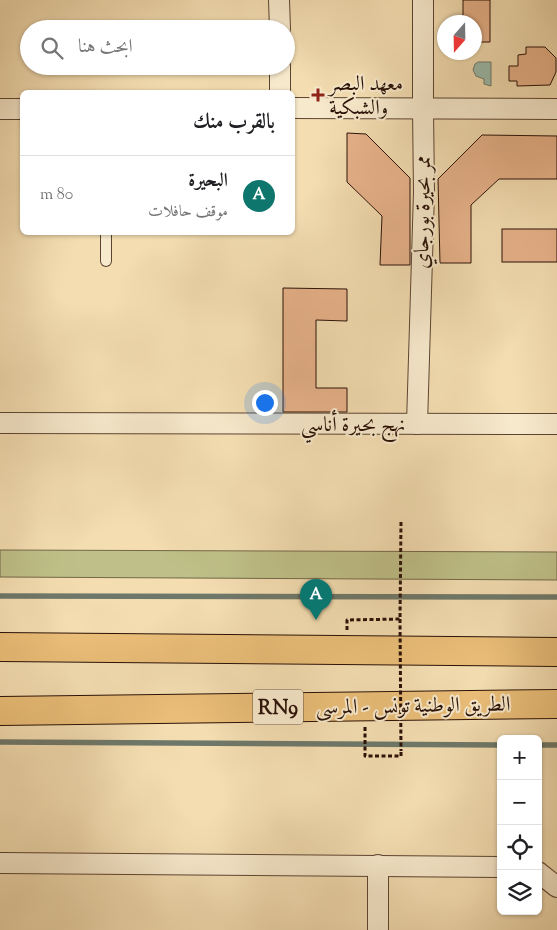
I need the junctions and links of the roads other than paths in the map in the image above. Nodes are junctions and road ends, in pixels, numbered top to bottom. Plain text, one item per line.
1 (279, 0) edge
2 (424, 0) edge
3 (280, 20) edge
4 (280, 75) edge
5 (280, 90) edge
6 (295, 108) edge
7 (0, 109) edge
8 (20, 109) edge
9 (557, 109) edge
10 (422, 110) junction
11 (106, 235) edge
12 (106, 261) dead end
13 (0, 423) edge
14 (417, 424) junction
15 (557, 424) edge
16 (0, 647) edge
17 (557, 652) edge
18 (557, 704) edge
19 (0, 711) edge
20 (0, 863) edge
21 (378, 866) junction
22 (497, 867) edge
23 (542, 875) edge
24 (557, 887) edge
25 (378, 930) edge

1 - 3 street
2 - 10 street, ممر بحيرة بورجاي
4 - 5 street
6 - 10 street
7 - 8 street
9 - 10 street
10 - 14 street, ممر بحيرة بورجاي
11 - 12 lane
13 - 14 street, نهج بحيرة أناسي
14 - 15 street, نهج بحيرة أناسي
16 - 17 highway
18 - 19 highway, الطريق الوطنية تونس - المرسى / RN9
20 - 21 street
21 - 22 street
21 - 25 street
23 - 24 street

